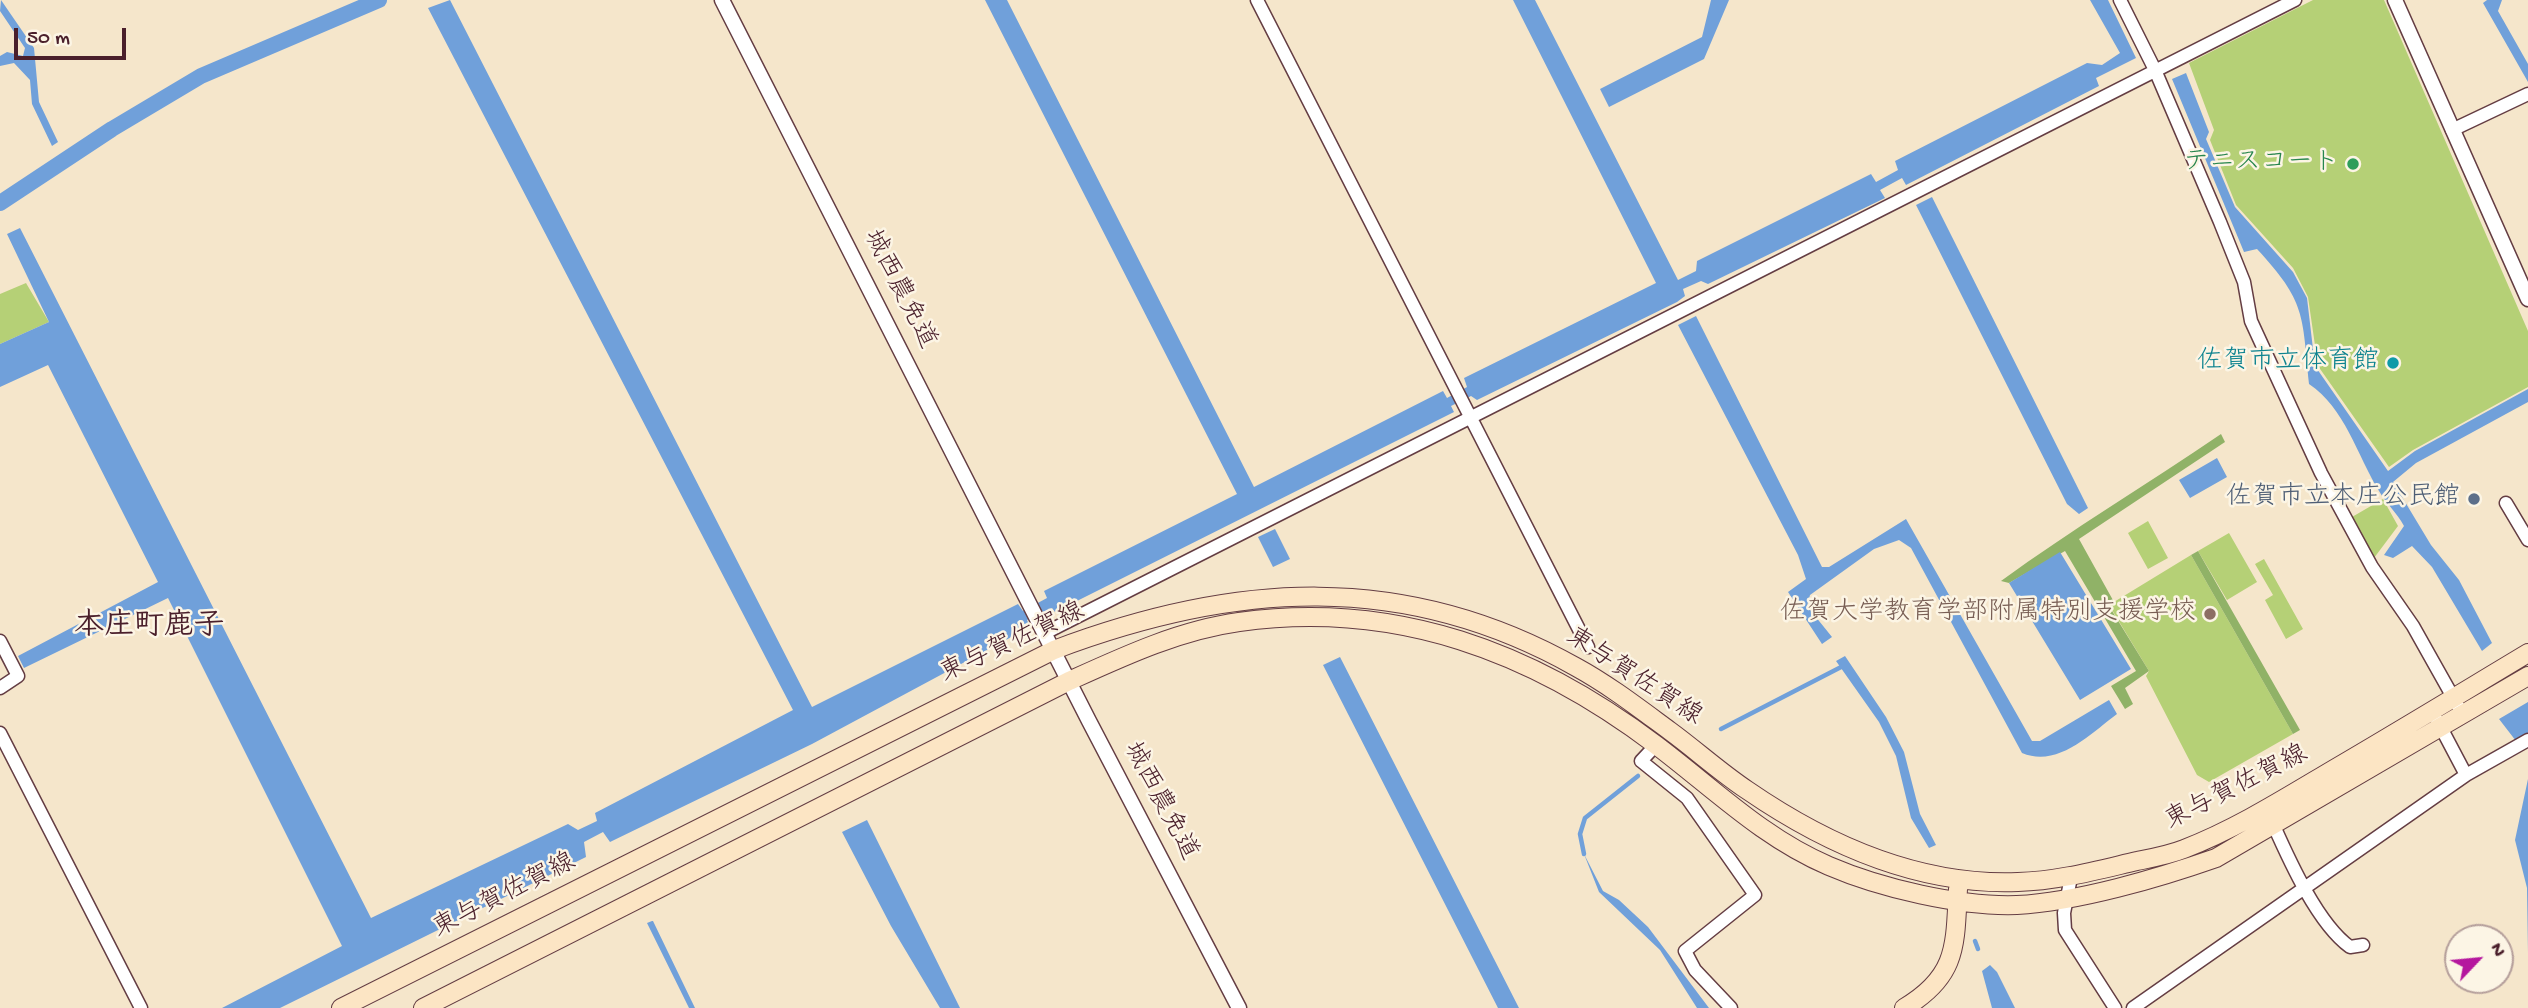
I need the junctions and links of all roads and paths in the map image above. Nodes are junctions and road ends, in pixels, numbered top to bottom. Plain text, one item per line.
1 (722, 0) edge
2 (1257, 0) edge
3 (2120, 0) edge
4 (2295, 0) edge
5 (2395, 0) edge
6 (2155, 70) junction
7 (2528, 93) edge
8 (2452, 130) junction
9 (2527, 296) edge
10 (1470, 419) junction
11 (2506, 503) dead end
12 (2528, 540) edge
13 (1045, 633) junction
14 (0, 641) edge
15 (1588, 648) dead end
16 (1054, 650) junction
17 (2528, 653) edge
18 (2528, 676) edge
19 (1069, 681) junction
20 (0, 688) edge
21 (2454, 697) junction
22 (2432, 710) junction
23 (2463, 715) junction
24 (2441, 727) junction
25 (0, 733) edge
26 (2528, 740) edge
27 (1656, 745) junction
28 (2466, 775) junction
29 (2274, 825) junction
30 (2071, 877) junction
31 (1959, 878) junction
32 (2305, 887) junction
33 (2067, 898) junction
34 (1958, 901) junction
35 (2363, 945) dead end
36 (141, 1008) edge
37 (341, 1008) edge
38 (423, 1008) edge
39 (1239, 1008) edge
40 (1731, 1008) edge
41 (1904, 1008) edge
42 (2115, 1008) edge
43 (2133, 1008) edge

1 - 13 street, 城西農免道
2 - 10 street
3 - 6 street
4 - 6 street
5 - 8 street
6 - 10 street
6 - 21 street
7 - 8 street
8 - 9 street
10 - 13 street
10 - 15 street
11 - 12 street
13 - 16 street, 城西農免道
14 - 20 street
16 - 19 street, 城西農免道
16 - 31 main road, 東与賀佐賀線
16 - 37 main road, 東与賀佐賀線
17 - 21 main road, 東与賀佐賀線
18 - 23 main road, 東与賀佐賀線
19 - 27 main road, 東与賀佐賀線
19 - 38 main road, 東与賀佐賀線
19 - 39 street, 城西農免道
21 - 22 main road, 東与賀佐賀線
21 - 23 street
22 - 24 street
22 - 30 main road, 東与賀佐賀線
23 - 24 main road, 東与賀佐賀線
24 - 28 street
24 - 29 main road, 東与賀佐賀線
25 - 36 street
26 - 28 street
27 - 34 main road, 東与賀佐賀線
27 - 40 street
28 - 32 street
29 - 32 street
29 - 33 main road, 東与賀佐賀線
30 - 31 main road, 東与賀佐賀線
30 - 33 street
31 - 34 main road
32 - 35 street
32 - 43 street
33 - 34 main road, 東与賀佐賀線
33 - 42 street
34 - 41 main road

